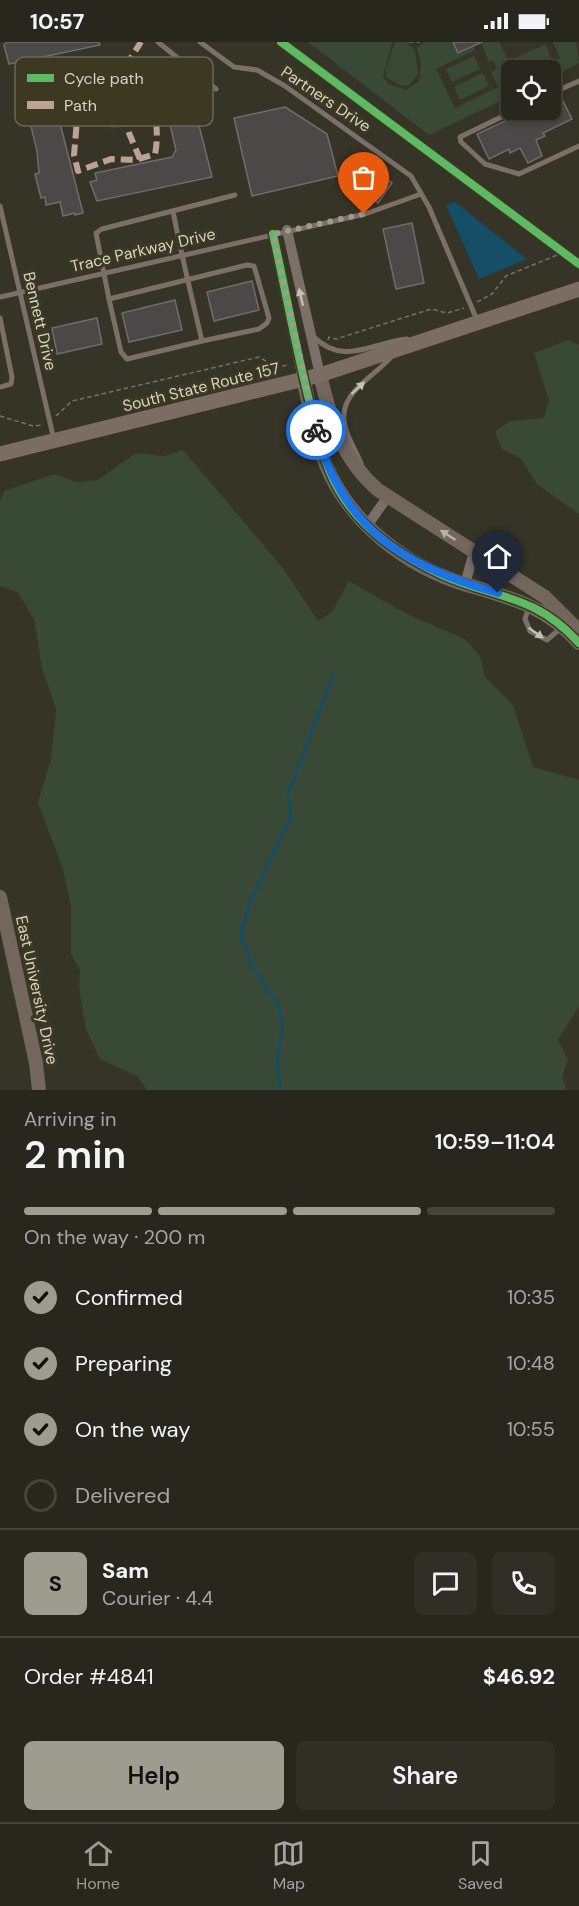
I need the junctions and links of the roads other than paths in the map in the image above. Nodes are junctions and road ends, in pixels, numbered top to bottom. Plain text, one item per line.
1 (159, 42) edge
2 (200, 42) edge
3 (177, 57) edge
4 (579, 81) edge
5 (213, 87) edge
6 (216, 89) dead end
7 (561, 89) edge
8 (501, 117) edge
9 (579, 146) edge
10 (421, 194) junction
11 (235, 195) dead end
12 (0, 206) edge
13 (173, 211) junction
14 (1, 217) edge
15 (286, 231) junction
16 (273, 234) junction
17 (182, 255) junction
18 (104, 273) junction
19 (187, 279) junction
20 (579, 289) edge
21 (19, 293) junction
22 (0, 297) edge
23 (109, 299) junction
24 (0, 319) edge
25 (479, 324) junction
26 (310, 333) junction
27 (445, 336) junction
28 (202, 341) junction
29 (395, 352) junction
30 (320, 375) junction
31 (303, 379) junction
32 (0, 387) edge
33 (54, 441) junction
34 (0, 454) edge
35 (366, 479) junction
36 (388, 496) junction
37 (367, 526) junction
38 (474, 552) junction
39 (465, 584) junction
40 (530, 605) junction
41 (563, 627) junction
42 (579, 631) edge
43 (579, 643) edge
44 (0, 897) edge
45 (39, 1090) edge

1 - 3 lane
2 - 10 lane, Partners Drive
4 - 7 lane
5 - 6 lane
8 - 9 lane
10 - 15 lane, Trace Parkway Drive
10 - 25 lane, Partners Drive
11 - 13 lane
12 - 14 lane, Bennett Drive
13 - 17 lane
13 - 18 lane
14 - 21 lane, Bennett Drive
15 - 16 lane, Trace Parkway Drive
26 -> 15 street
16 - 17 lane, Trace Parkway Drive
16 - 31 street
17 - 18 lane, Trace Parkway Drive
17 - 19 lane
18 - 21 lane, Trace Parkway Drive
18 - 23 lane
19 - 23 lane
19 - 28 lane
19 - 28 lane
20 - 25 main road, South State Route 157
21 - 22 lane, Trace Parkway Drive
21 - 33 lane, Bennett Drive
23 - 28 lane
24 - 32 lane
25 - 27 main road, South State Route 157
26 - 27 lane
26 - 30 street
27 - 29 main road, South State Route 157
29 - 30 main road, South State Route 157
35 -> 29 lane
30 - 31 main road, South State Route 157
30 - 35 street
31 - 33 main road, South State Route 157
31 - 37 street
33 - 34 main road, South State Route 157
35 - 36 street
36 - 37 street
38 -> 36 street
37 - 39 street
38 - 39 street
38 - 42 street
39 - 40 street
40 - 41 street
40 -> 41 lane
41 - 43 street
44 - 45 street, East University Drive

